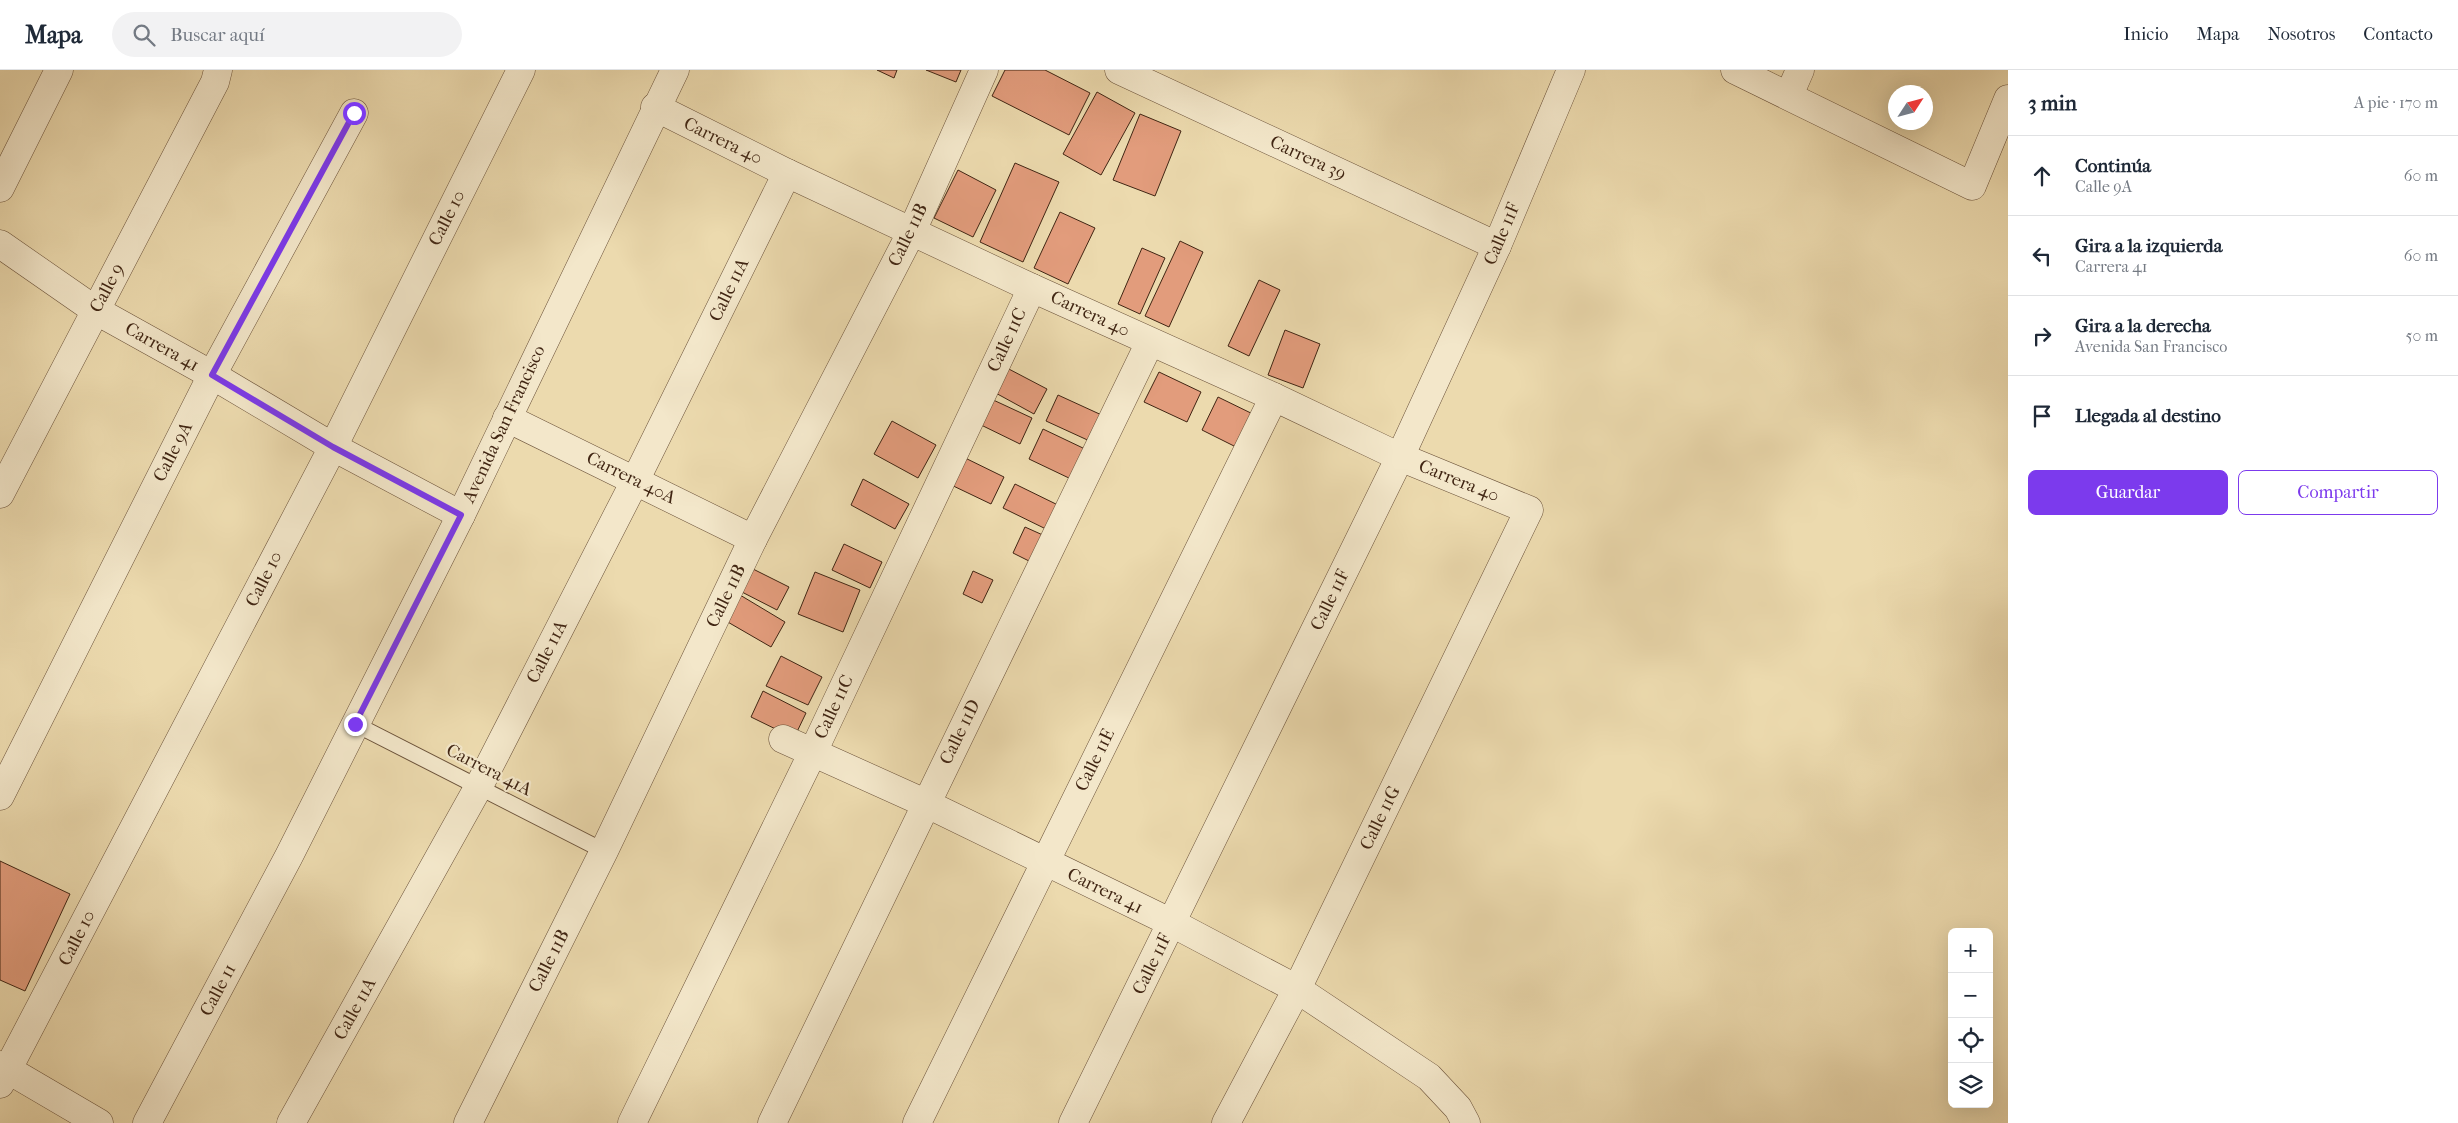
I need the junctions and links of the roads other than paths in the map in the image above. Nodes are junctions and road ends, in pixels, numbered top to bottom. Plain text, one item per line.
1 (60, 70) edge
2 (521, 70) edge
3 (675, 70) edge
4 (984, 70) edge
5 (1119, 70) edge
6 (1571, 70) edge
7 (1735, 70) edge
8 (1800, 70) edge
9 (216, 76) edge
10 (1790, 96) junction
11 (2008, 99) edge
12 (655, 107) junction
13 (354, 113) dead end
14 (787, 173) junction
15 (0, 188) edge
16 (912, 231) junction
17 (0, 244) edge
18 (1497, 246) junction
19 (1032, 288) junction
20 (95, 310) junction
21 (1150, 342) junction
22 (212, 375) junction
23 (1274, 397) junction
24 (507, 418) junction
25 (333, 447) junction
26 (1400, 457) junction
27 (636, 479) junction
28 (0, 494) edge
29 (1529, 510) joint
30 (461, 515) junction
31 (753, 539) junction
32 (355, 724) junction
33 (783, 739) dead end
34 (813, 752) junction
35 (479, 786) junction
36 (0, 796) edge
37 (925, 803) junction
38 (604, 851) junction
39 (289, 856) joint
40 (1044, 862) junction
41 (1172, 923) junction
42 (1297, 989) junction
43 (3, 1073) edge
44 (1462, 1115) edge
45 (99, 1123) edge
46 (147, 1123) edge
47 (291, 1123) edge
48 (468, 1123) edge
49 (632, 1123) edge
50 (772, 1123) edge
51 (917, 1123) edge
52 (1073, 1123) edge
53 (1226, 1123) edge

1 - 15 street
2 - 25 street, Calle 10
3 - 12 street, Avenida San Francisco
4 - 16 street, Calle 11B
5 - 18 street, Carrera 39
6 - 18 street, Calle 11F
7 - 10 street
8 - 10 street
9 - 20 street, Calle 9
10 - 11 street
12 - 14 street, Carrera 40
12 - 24 street, Avenida San Francisco
13 - 22 street, Calle 9A
14 - 16 street, Carrera 40
14 - 27 street, Calle 11A
16 - 19 street, Carrera 40
16 - 31 street, Calle 11B
17 - 20 street, Carrera 41
18 - 26 street, Calle 11F
19 - 21 street, Carrera 40
19 - 34 street, Calle 11C
20 - 22 street, Carrera 41
20 - 28 street, Calle 9
21 - 23 street, Carrera 40
21 - 37 street, Calle 11D
22 - 25 street, Carrera 41
22 - 36 street, Calle 9A
23 - 26 street, Carrera 40
23 - 40 street, Calle 11E
24 - 27 street, Carrera 40A
24 - 30 street, Avenida San Francisco
25 - 30 street, Carrera 41
25 - 43 street, Calle 10
26 - 29 street, Carrera 40
26 - 41 street, Calle 11F
27 - 31 street, Carrera 40A
27 - 35 street, Calle 11A
29 - 42 street, Calle 11G
30 - 32 street, Avenida San Francisco
31 - 38 street, Calle 11B
32 - 35 lane, Carrera 41A
32 - 39 street, Avenida San Francisco
33 - 34 street, Carrera 41
34 - 37 street, Carrera 41
34 - 49 street, Calle 11C
35 - 38 lane, Carrera 41A
35 - 47 street, Calle 11A
37 - 40 street, Carrera 41
37 - 50 street, Calle 11D
38 - 48 street, Calle 11B
39 - 46 street, Calle 11
40 - 41 street, Carrera 41
40 - 51 street, Calle 11E
41 - 42 street, Carrera 41
41 - 52 street, Calle 11F
42 - 44 street, Carrera 41
42 - 53 street, Calle 11G
43 - 45 street

